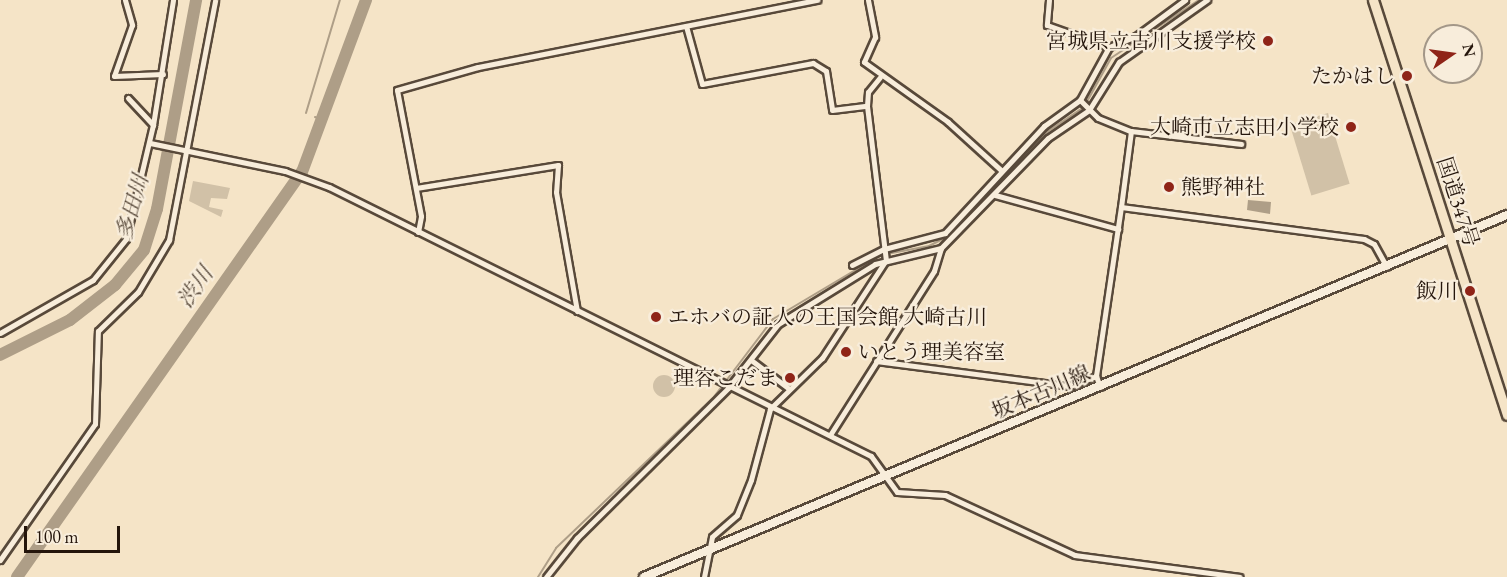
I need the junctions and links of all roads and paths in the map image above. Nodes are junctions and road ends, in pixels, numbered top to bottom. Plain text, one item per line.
1 (126, 0) edge
2 (173, 0) edge
3 (215, 0) edge
4 (817, 0) edge
5 (868, 0) edge
6 (1049, 0) edge
7 (1185, 0) edge
8 (1207, 0) edge
9 (1373, 0) edge
10 (686, 26) junction
11 (1109, 47) junction
12 (163, 74) junction
13 (880, 77) junction
14 (128, 98) dead end
15 (1081, 101) junction
16 (867, 106) junction
17 (1088, 109) junction
18 (153, 124) junction
19 (1131, 131) junction
20 (152, 144) junction
21 (1241, 144) dead end
22 (187, 150) junction
23 (1001, 170) junction
24 (988, 186) junction
25 (416, 188) junction
26 (995, 193) junction
27 (1121, 207) junction
28 (1507, 215) edge
29 (1118, 229) junction
30 (418, 232) junction
31 (1451, 239) junction
32 (941, 248) junction
33 (885, 255) junction
34 (852, 265) dead end
35 (1387, 268) junction
36 (577, 311) junction
37 (0, 333) edge
38 (752, 360) junction
39 (876, 361) junction
40 (1096, 376) junction
41 (727, 387) junction
42 (1100, 387) junction
43 (788, 388) junction
44 (770, 409) junction
45 (1507, 415) edge
46 (830, 435) junction
47 (885, 476) junction
48 (712, 548) junction
49 (0, 560) edge
50 (546, 577) edge
51 (644, 577) edge
52 (704, 577) edge
53 (1240, 577) edge

1 - 12 street
2 - 12 street
3 - 22 street
4 - 10 street
5 - 13 street
6 - 11 street
7 - 11 street
8 - 17 street
9 - 31 highway, 国道347号
10 - 16 street
10 - 25 street
11 - 15 street
12 - 18 street
13 - 16 street
13 - 23 street
14 - 18 street
15 - 17 street
15 - 23 street
16 - 33 street
17 - 19 street
17 - 26 street
18 - 20 street
19 - 21 street
19 - 27 street
20 - 22 street
20 - 37 street
22 - 30 street
22 - 49 street
23 - 24 street
24 - 26 street
24 - 33 street
25 - 30 street
25 - 36 street
26 - 29 street
26 - 32 street
27 - 29 street
27 - 35 street
28 - 31 main road, 坂本古川線
29 - 40 street
30 - 36 street
31 - 35 main road, 坂本古川線
31 - 45 highway, 国道347号
32 - 33 street
32 - 39 street
33 - 34 street
33 - 38 street
33 - 43 street
35 - 42 main road, 坂本古川線
36 - 41 street
38 - 41 street
38 - 43 street
39 - 40 street
39 - 46 street
40 - 42 street
41 - 44 street
41 - 50 street
42 - 47 main road, 坂本古川線
43 - 44 street
44 - 46 street
44 - 48 street
46 - 47 street
47 - 48 main road, 坂本古川線
47 - 53 street
48 - 51 main road, 坂本古川線
48 - 52 street

